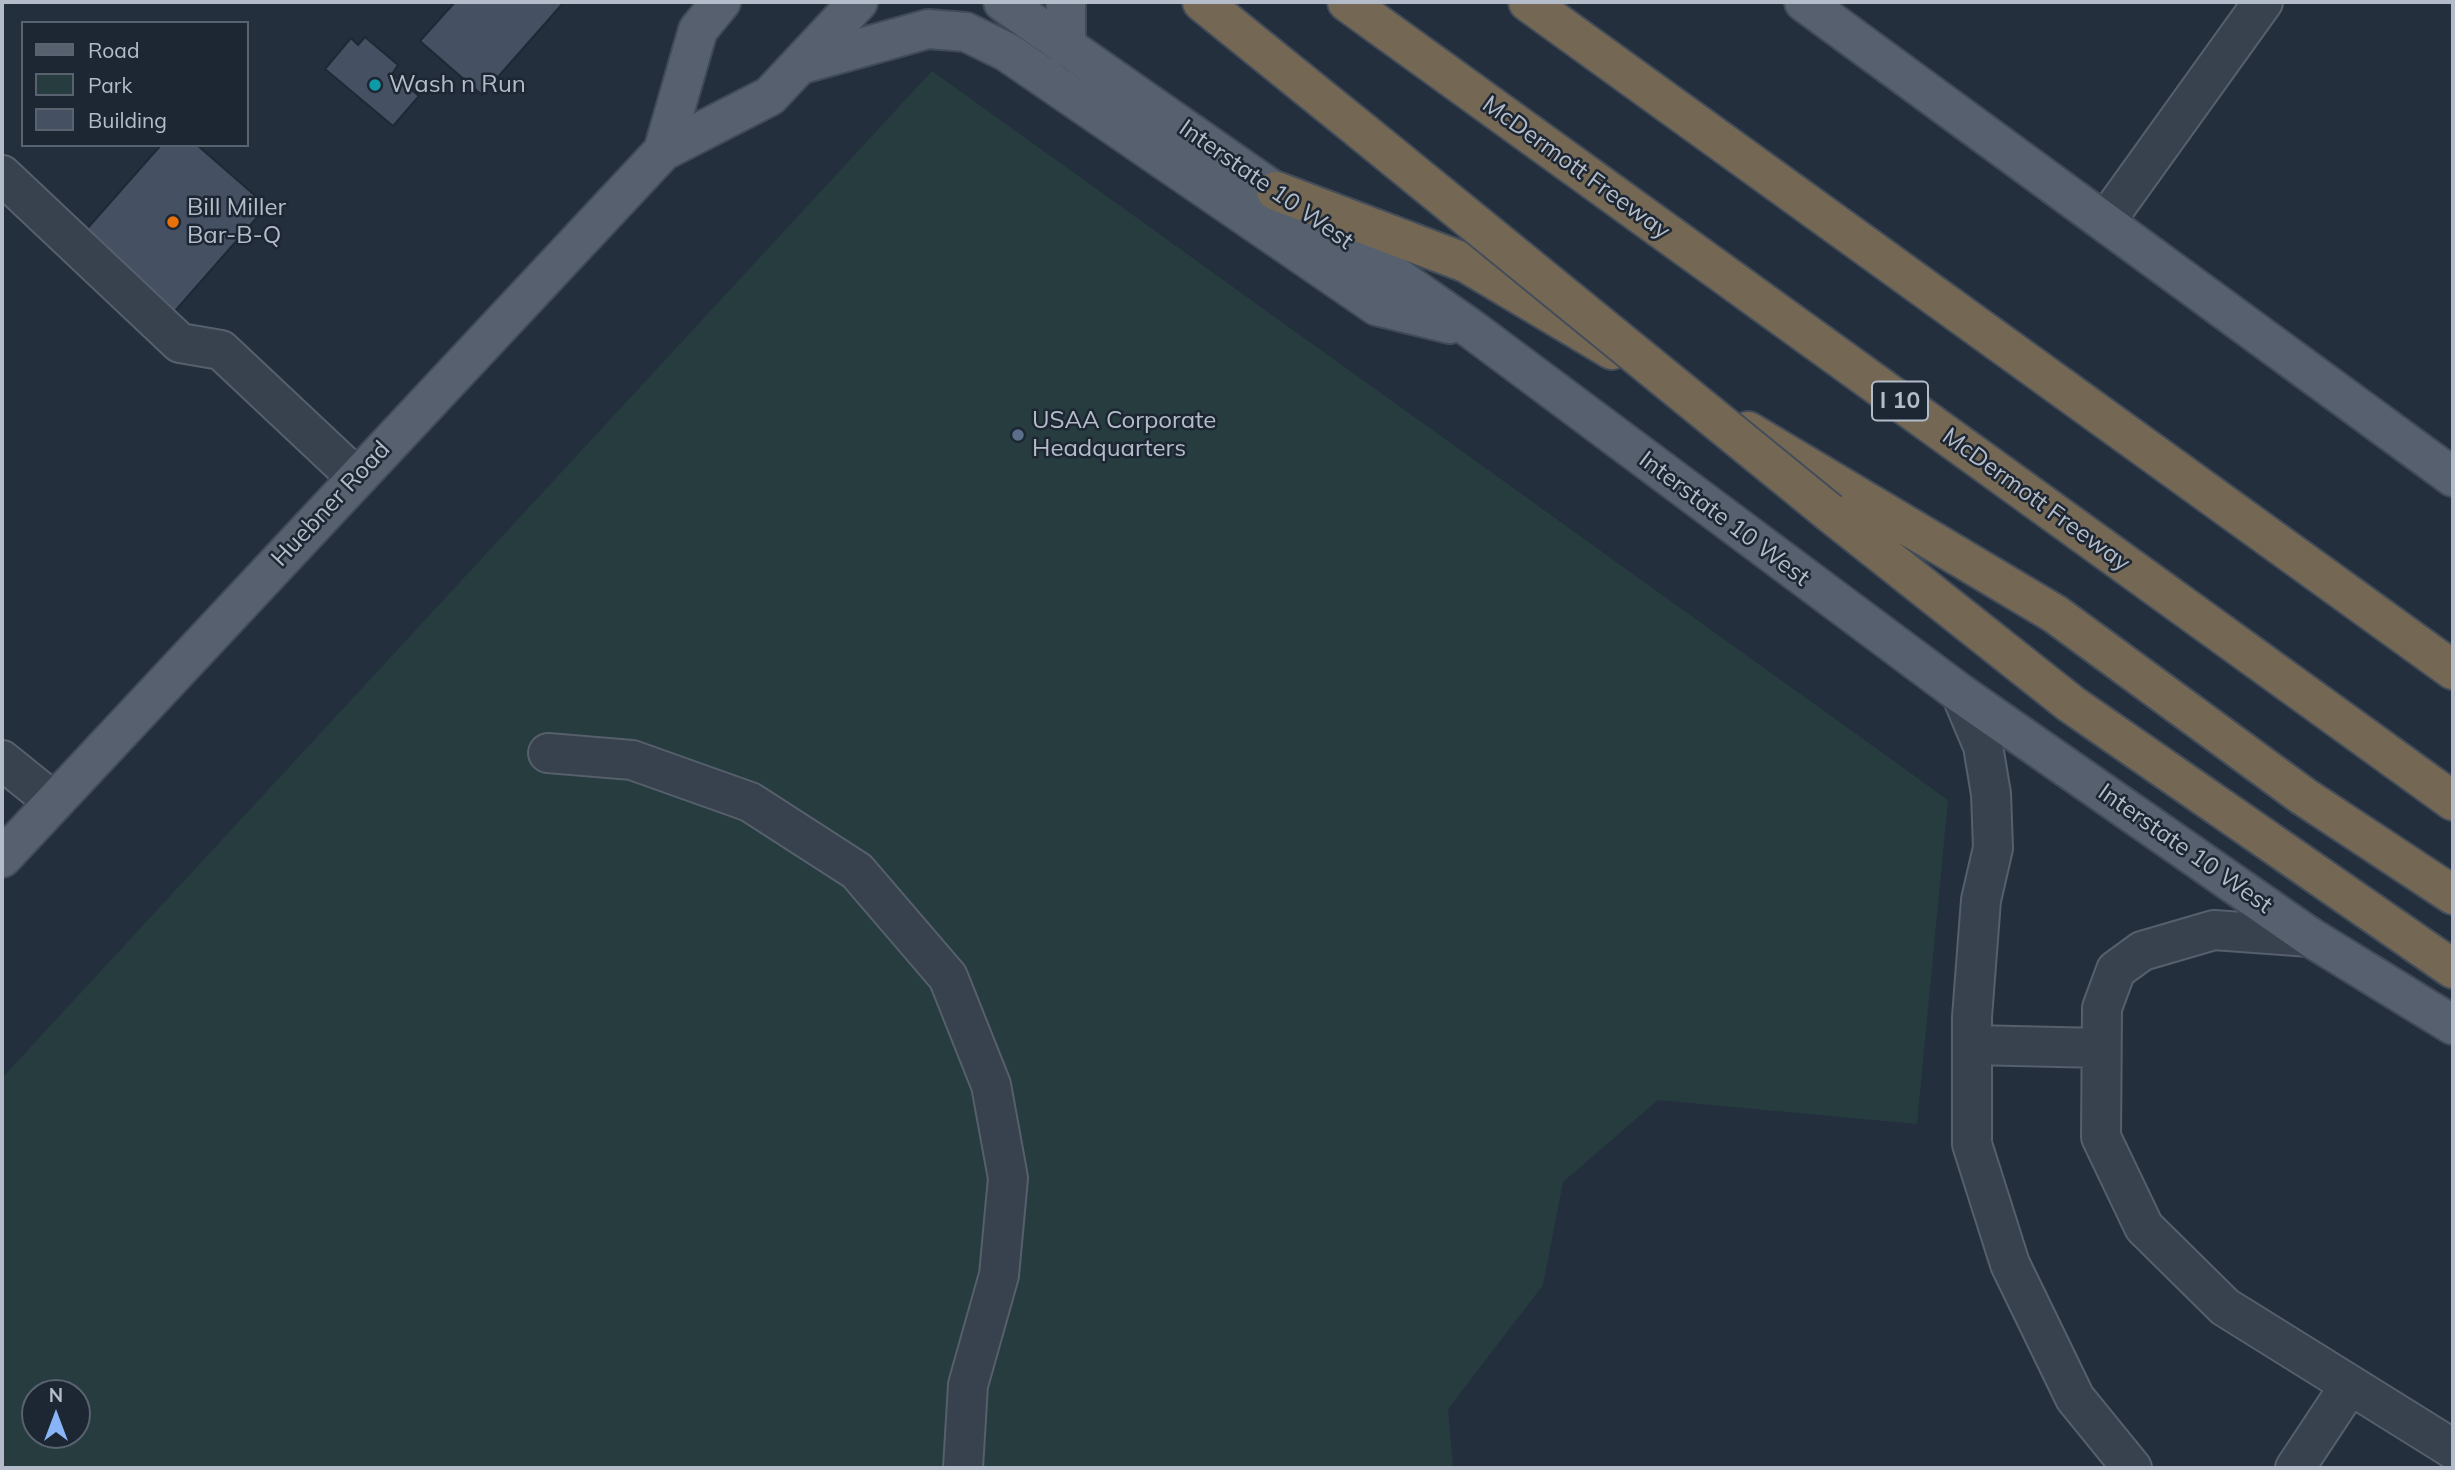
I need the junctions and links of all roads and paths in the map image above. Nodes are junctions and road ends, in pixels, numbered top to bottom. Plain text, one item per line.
1 (721, 2) edge
2 (858, 2) edge
3 (1003, 2) edge
4 (1066, 2) edge
5 (1202, 2) edge
6 (1347, 2) edge
7 (1528, 2) edge
8 (1804, 2) edge
9 (2263, 2) edge
10 (1066, 47) junction
11 (797, 66) junction
12 (663, 151) junction
13 (2, 175) edge
14 (1276, 191) junction
15 (2105, 222) junction
16 (1470, 328) junction
17 (356, 477) junction
18 (2453, 477) edge
19 (2453, 670) edge
20 (1961, 694) junction
21 (548, 753) dead end
22 (2, 760) edge
23 (2453, 800) edge
24 (54, 803) junction
25 (2, 858) edge
26 (2453, 895) edge
27 (2310, 937) junction
28 (2453, 969) edge
29 (2453, 1025) edge
30 (1972, 1045) junction
31 (2101, 1048) junction
32 (2350, 1385) junction
33 (2453, 1449) edge
34 (963, 1468) edge
35 (2132, 1468) edge
36 (2295, 1468) edge

1 - 12 main road, Huebner Road
2 - 11 main road, Huebner Road
3 - 10 main road, Interstate 10 West
4 - 10 main road
5 - 28 highway, bridge
6 - 23 highway, McDermott Freeway / I 10
7 - 19 highway
8 - 15 main road
9 - 15 lane
10 - 14 main road, Interstate 10 West
11 - 12 main road, Huebner Road
11 - 16 main road
12 - 17 main road, Huebner Road
13 - 17 lane
14 - 16 main road, Interstate 10 West
14 - 26 highway
15 - 18 main road
16 - 20 main road, Interstate 10 West
17 - 24 main road, Huebner Road
20 - 27 main road, Interstate 10 West
20 - 30 lane
21 - 34 lane
22 - 24 lane
24 - 25 main road, Huebner Road
27 - 29 main road, Interstate 10 West
27 - 31 lane
30 - 31 lane
30 - 35 lane
31 - 32 lane
32 - 33 lane
32 - 36 lane

